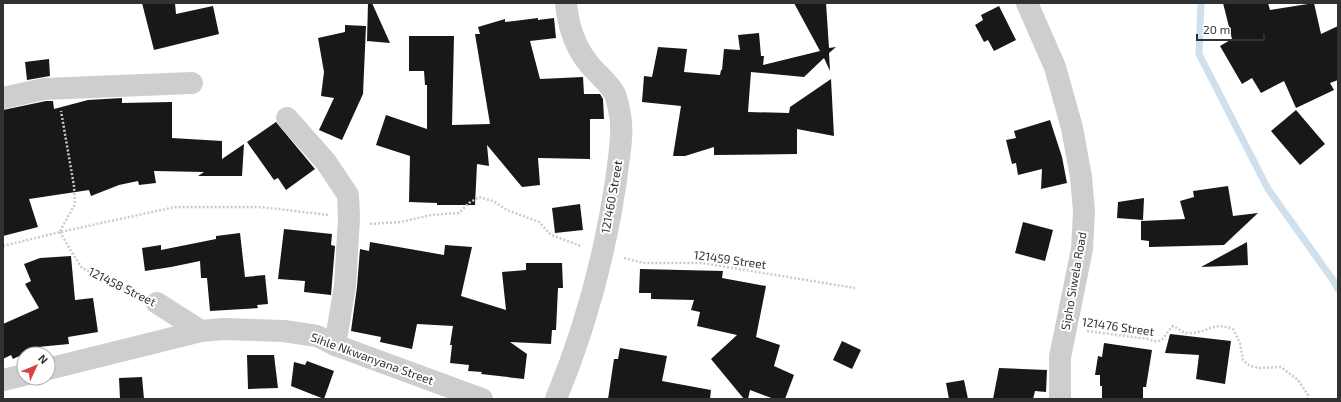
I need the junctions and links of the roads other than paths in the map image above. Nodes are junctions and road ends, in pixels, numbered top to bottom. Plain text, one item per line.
1 (566, 3) edge
2 (1027, 3) edge
3 (192, 83) dead end
4 (3, 98) edge
5 (287, 118) dead end
6 (158, 303) road end
7 (201, 331) junction
8 (335, 345) junction
9 (56, 367) edge
10 (16, 378) edge
11 (3, 380) edge
12 (482, 399) edge
13 (556, 399) edge
14 (1060, 399) edge

1 - 13 street, 121460 Street
2 - 14 street, Sipho Siwela Road
3 - 4 street
5 - 8 street
6 - 7 street, 121458 Street
7 - 8 street, Sihle Nkwanyana Street
7 - 9 street, Sihle Nkwanyana Street
8 - 12 street, Sihle Nkwanyana Street
10 - 11 street

